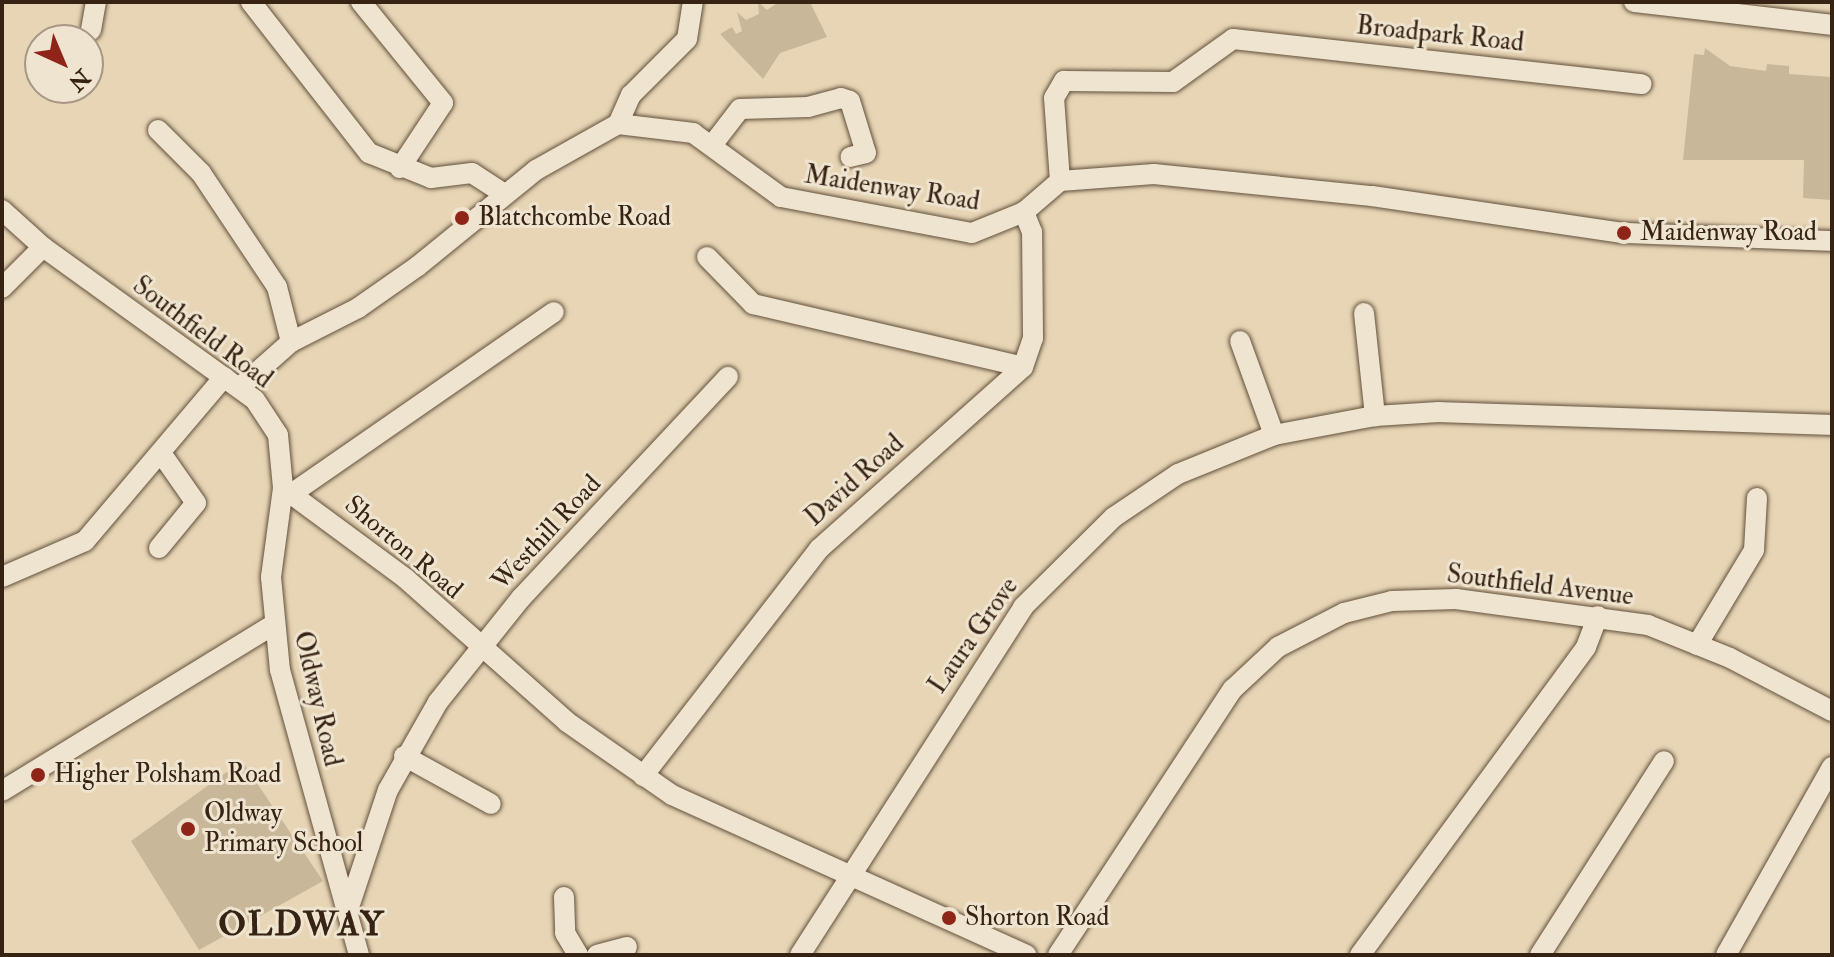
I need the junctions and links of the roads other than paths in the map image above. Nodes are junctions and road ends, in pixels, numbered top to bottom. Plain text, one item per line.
1 (96, 2) edge
2 (251, 2) edge
3 (361, 2) edge
4 (693, 2) edge
5 (1634, 2) edge
6 (92, 24) edge
7 (1832, 25) edge
8 (1642, 84) dead end
9 (618, 124) junction
10 (158, 130) dead end
11 (713, 144) junction
12 (850, 157) dead end
13 (400, 168) junction
14 (1060, 181) junction
15 (503, 193) junction
16 (2, 210) edge
17 (1024, 212) junction
18 (1832, 241) edge
19 (43, 247) junction
20 (707, 257) dead end
21 (2, 288) edge
22 (554, 312) dead end
23 (1364, 313) dead end
24 (1240, 341) dead end
25 (291, 342) junction
26 (1023, 367) junction
27 (728, 377) dead end
28 (231, 383) junction
29 (1375, 416) junction
30 (1832, 425) edge
31 (1274, 435) junction
32 (161, 453) junction
33 (288, 490) junction
34 (1757, 498) dead end
35 (272, 544) joint
36 (159, 548) dead end
37 (2, 577) edge
38 (1598, 616) junction
39 (273, 625) junction
40 (1697, 645) junction
41 (478, 647) junction
42 (1832, 711) edge
43 (404, 756) junction
44 (1664, 761) dead end
45 (1832, 767) edge
46 (643, 776) junction
47 (2, 791) edge
48 (491, 804) dead end
49 (847, 872) junction
50 (564, 897) dead end
51 (348, 912) junction
52 (627, 947) dead end
53 (359, 955) edge
54 (578, 955) edge
55 (597, 955) edge
56 (800, 955) edge
57 (1027, 955) edge
58 (1058, 955) edge
59 (1360, 955) edge
60 (1540, 955) edge
61 (1726, 955) edge

1 - 6 street
2 - 13 street
3 - 13 street
4 - 9 street
5 - 7 street
8 - 14 street, Broadpark Road
9 - 11 street, Maidenway Road
9 - 15 street
10 - 25 street
11 - 12 street
11 - 17 street, Maidenway Road
13 - 15 street
14 - 17 street, Maidenway Road
14 - 18 street
15 - 25 street
16 - 19 street, Southfield Road
17 - 26 street
19 - 21 street
19 - 28 street, Southfield Road
20 - 26 street
22 - 33 street
23 - 29 street
24 - 31 street
25 - 28 street
26 - 46 street, David Road
27 - 41 street, Westhill Road
28 - 32 street
28 - 33 street, Southfield Road
29 - 30 street, Laura Grove
29 - 31 street, Laura Grove
31 - 49 street, Laura Grove
32 - 36 street
32 - 37 street
33 - 35 street, Southfield Road
33 - 41 street, Shorton Road
34 - 40 street
35 - 39 street, Oldway Road
38 - 40 street, Southfield Avenue
38 - 58 street, Southfield Avenue
38 - 59 street
39 - 47 street
39 - 51 street, Oldway Road
40 - 42 street, Southfield Avenue
41 - 43 street, Westhill Road
41 - 46 street, Shorton Road
43 - 48 street
43 - 51 street, Westhill Road
44 - 60 street
45 - 61 street
46 - 49 street, Shorton Road
49 - 56 street, Laura Grove
49 - 57 street, Shorton Road
50 - 54 street
51 - 53 street, Oldway Road
52 - 55 street

